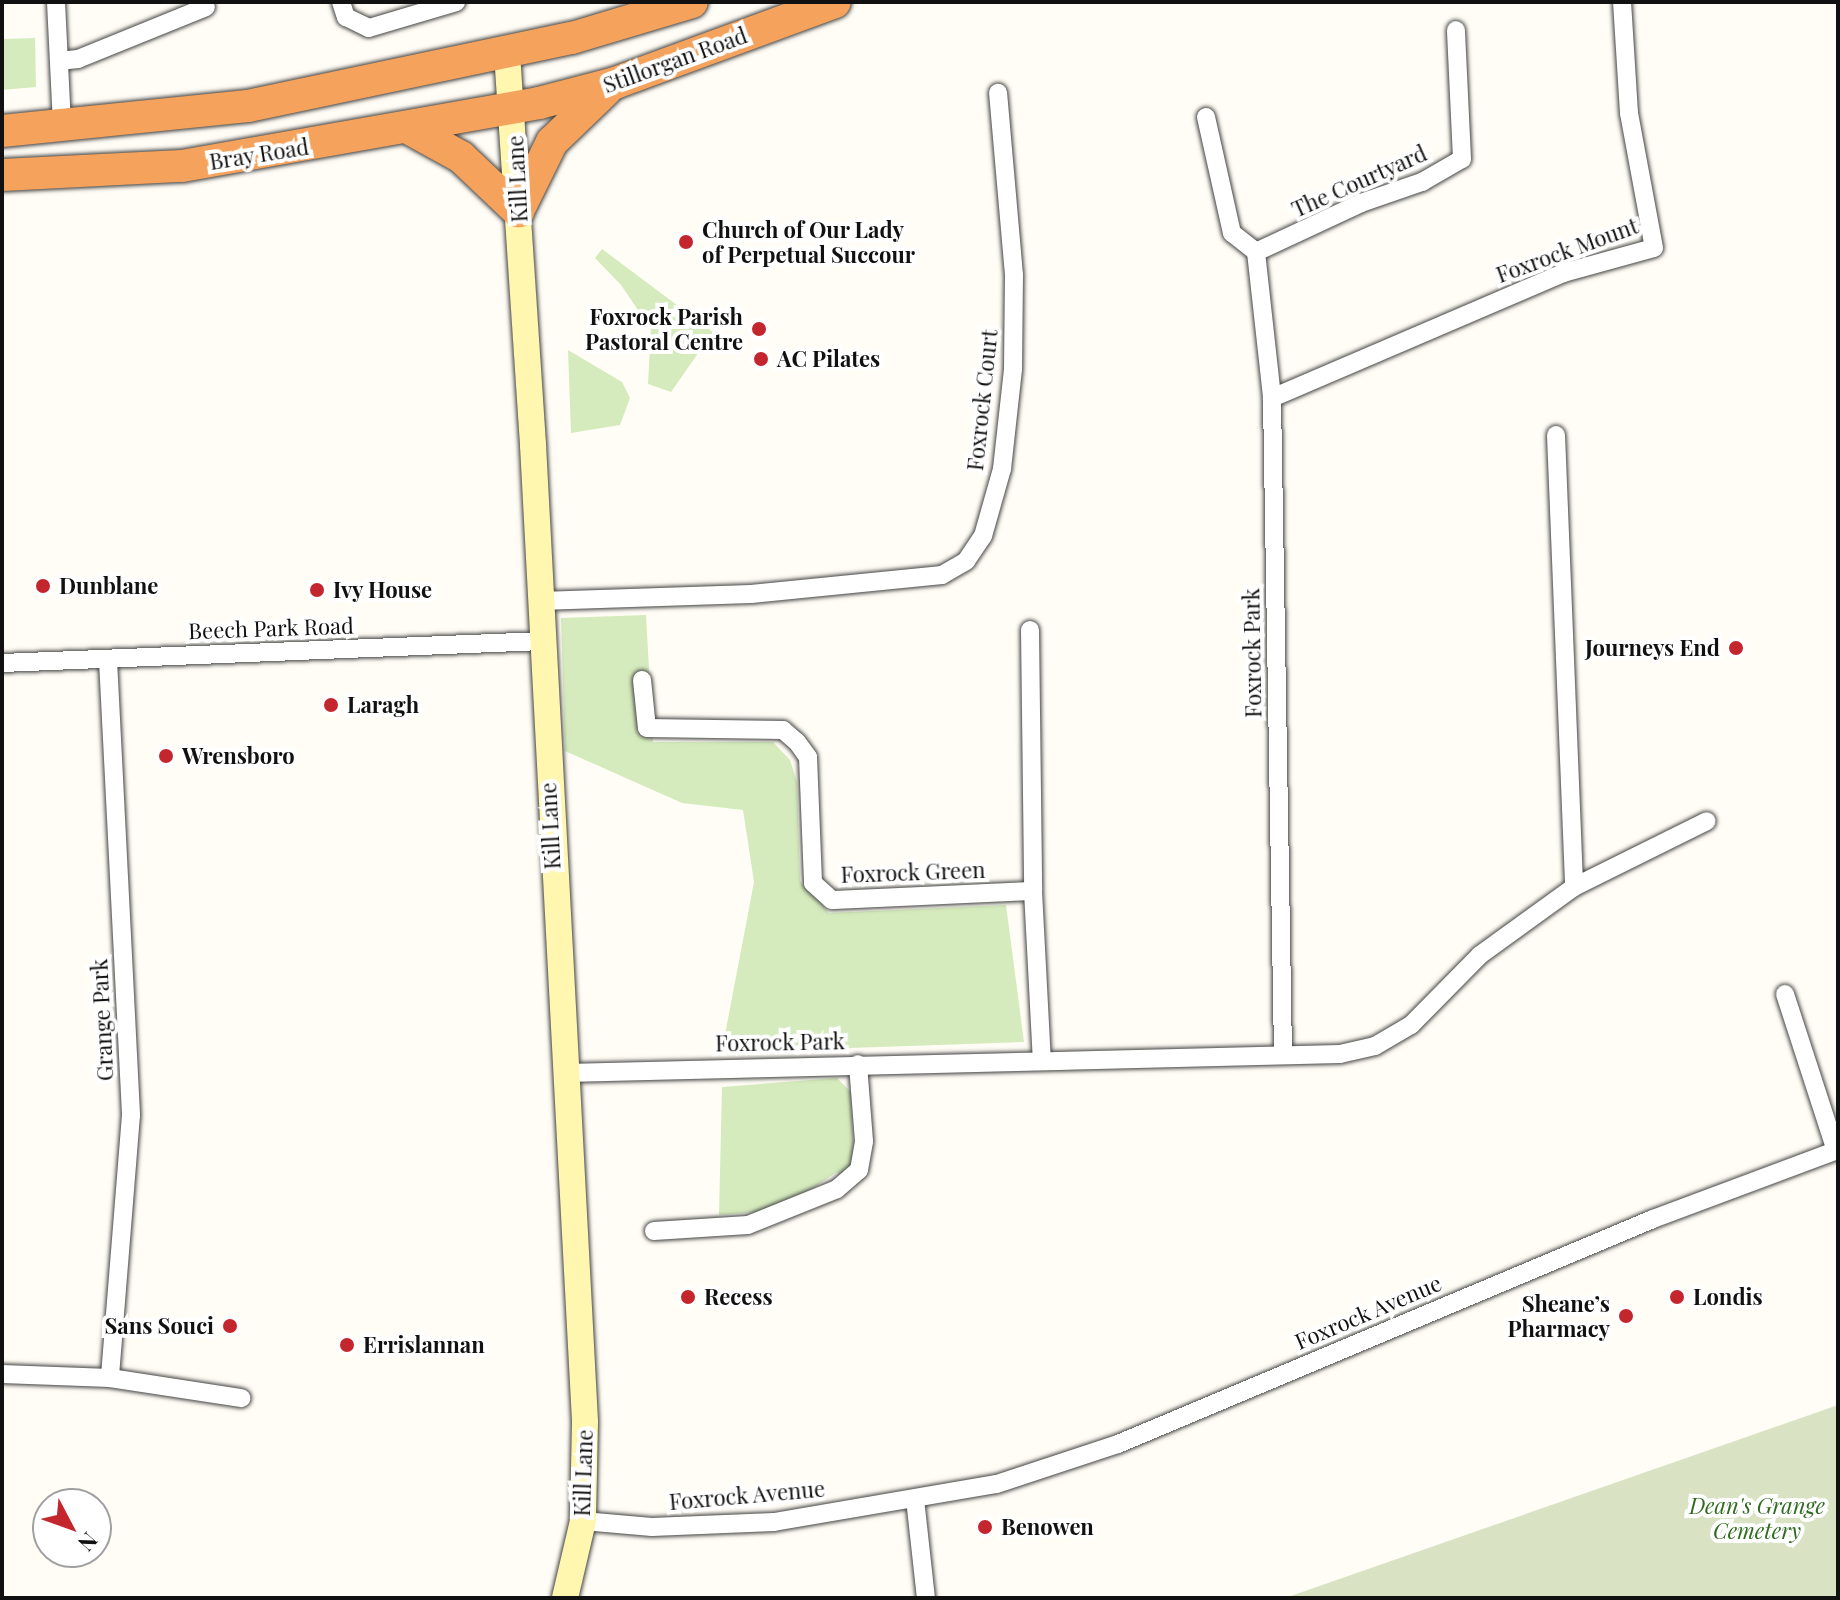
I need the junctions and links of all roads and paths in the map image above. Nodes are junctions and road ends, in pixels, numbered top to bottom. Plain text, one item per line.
1 (56, 2) edge
2 (341, 2) edge
3 (456, 2) edge
4 (692, 2) edge
5 (835, 2) edge
6 (1622, 2) edge
7 (206, 7) dead end
8 (1456, 30) dead end
9 (507, 53) junction
10 (59, 61) junction
11 (615, 83) junction
12 (998, 93) dead end
13 (513, 109) junction
14 (1206, 117) dead end
15 (62, 125) junction
16 (412, 130) junction
17 (2, 131) edge
18 (2, 175) edge
19 (518, 211) junction
20 (1256, 252) junction
21 (1272, 398) junction
22 (1556, 435) dead end
23 (540, 601) junction
24 (1030, 630) dead end
25 (543, 641) junction
26 (108, 660) junction
27 (2, 663) edge
28 (642, 680) dead end
29 (1707, 821) dead end
30 (1574, 887) junction
31 (1033, 891) junction
32 (1785, 994) dead end
33 (1283, 1054) junction
34 (1042, 1061) junction
35 (858, 1064) junction
36 (566, 1073) junction
37 (1837, 1150) edge
38 (654, 1231) dead end
39 (2, 1374) edge
40 (110, 1378) junction
41 (241, 1398) dead end
42 (915, 1499) junction
43 (583, 1521) junction
44 (565, 1598) edge
45 (926, 1598) edge

1 - 10 street
2 - 3 street
4 - 9 highway
5 - 11 highway, Stillorgan Road
6 - 21 street, Foxrock Mount
7 - 10 street
8 - 20 street, The Courtyard
9 - 13 main road, Kill Lane
9 - 15 highway
10 - 15 street
11 - 13 highway, Stillorgan Road
11 - 19 highway
12 - 23 street, Foxrock Court
13 - 16 highway, Bray Road
13 - 19 main road, Kill Lane
14 - 20 street
15 - 17 highway
16 - 18 highway, Bray Road
16 - 19 highway
19 - 23 main road, Kill Lane
20 - 21 street, Foxrock Park
21 - 33 street, Foxrock Park
22 - 30 street
23 - 25 main road, Kill Lane
24 - 31 street
25 - 26 street, Beech Park Road
25 - 36 main road, Kill Lane
26 - 27 street, Beech Park Road
26 - 40 street, Grange Park
28 - 31 street, Foxrock Green
29 - 30 street, Foxrock Park
30 - 33 street, Foxrock Park
31 - 34 street
32 - 37 street, Foxrock Avenue
33 - 34 street, Foxrock Park
34 - 35 street, Foxrock Park
35 - 36 street, Foxrock Park
35 - 38 street
36 - 43 main road, Kill Lane
37 - 42 street, Foxrock Avenue
39 - 40 street
40 - 41 street
42 - 43 street, Foxrock Avenue
42 - 45 street
43 - 44 main road, Kill Lane

